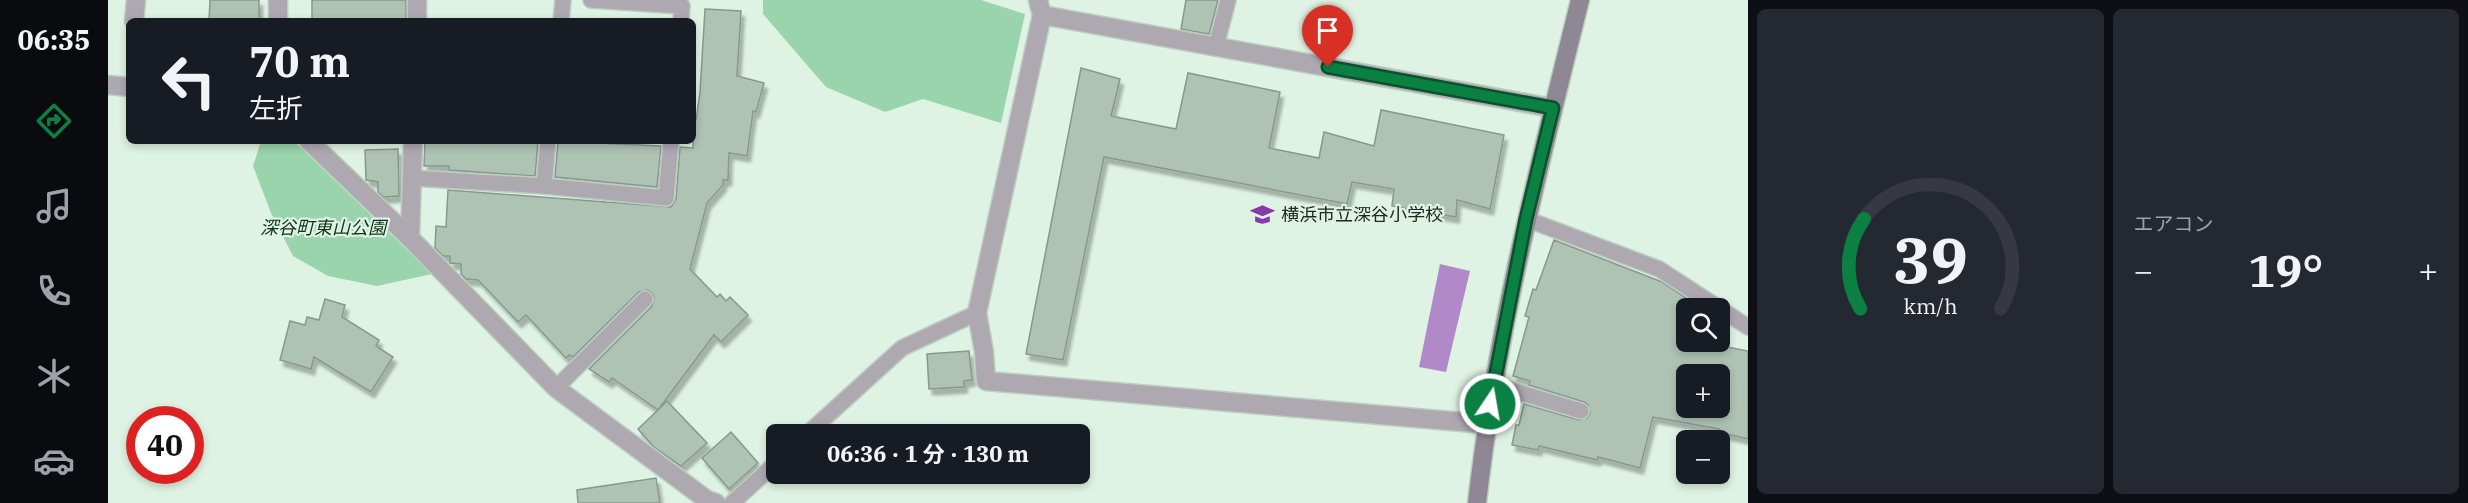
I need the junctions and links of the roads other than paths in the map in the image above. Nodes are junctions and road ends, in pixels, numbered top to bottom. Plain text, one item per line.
1 (136, 0) edge
2 (278, 0) edge
3 (417, 0) edge
4 (563, 0) edge
5 (591, 0) edge
6 (1228, 0) edge
7 (1580, 0) edge
8 (1040, 7) edge
9 (134, 18) edge
10 (278, 18) edge
11 (417, 18) edge
12 (561, 18) edge
13 (681, 18) edge
14 (1216, 46) junction
15 (108, 85) edge
16 (126, 87) edge
17 (1553, 108) junction
18 (312, 144) edge
19 (413, 144) edge
20 (548, 144) edge
21 (671, 144) edge
22 (412, 178) junction
23 (544, 186) junction
24 (1526, 219) junction
25 (410, 238) junction
26 (645, 299) dead end
27 (977, 313) junction
28 (1748, 327) edge
29 (1495, 385) junction
30 (556, 388) junction
31 (1581, 411) dead end
32 (818, 424) edge
33 (1486, 424) junction
34 (766, 472) edge
35 (716, 503) edge
36 (732, 503) edge
37 (1477, 503) edge

1 - 9 street
2 - 10 street
3 - 11 street
4 - 12 lane
5 - 13 lane
6 - 14 lane
7 - 17 street
8 - 14 street
8 - 27 street
14 - 17 street
15 - 16 street
17 - 24 street
18 - 25 street
19 - 22 street
20 - 23 lane
21 - 23 lane
22 - 23 lane
22 - 25 street
24 - 28 lane
24 - 29 street
25 - 30 street
26 - 30 lane
27 - 32 lane
27 - 33 street
29 - 31 lane
29 - 33 street
30 - 35 street
33 - 37 street
34 - 36 lane

